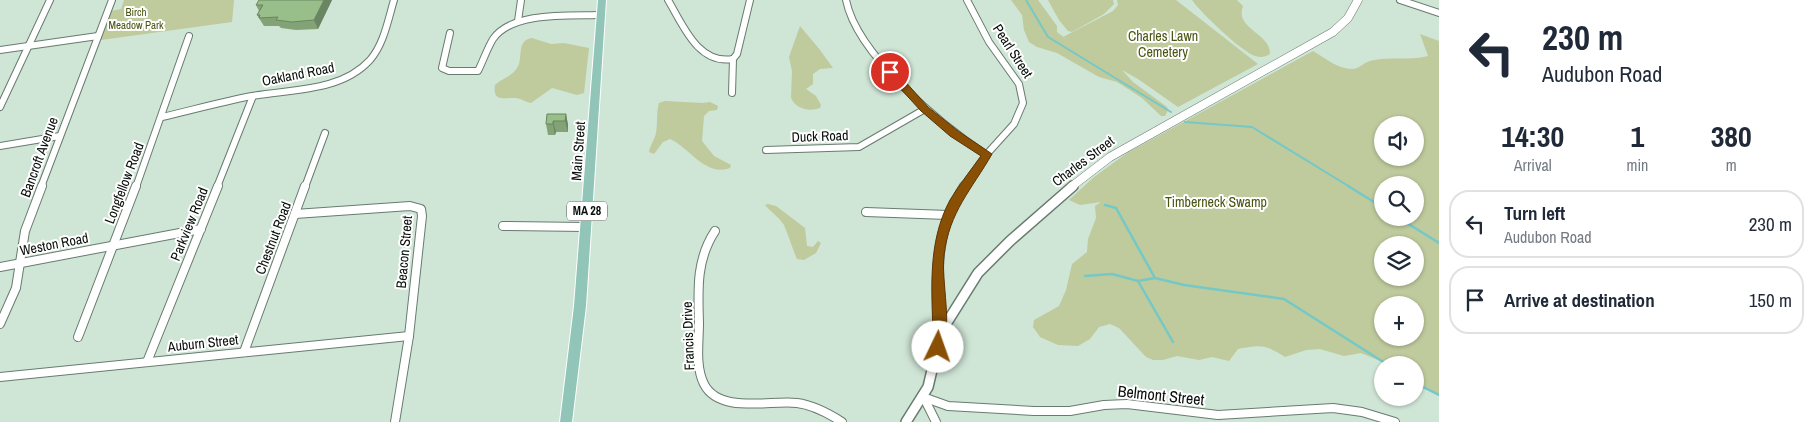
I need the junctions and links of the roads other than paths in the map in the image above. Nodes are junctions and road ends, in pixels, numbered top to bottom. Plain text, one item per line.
1 (50, 0) edge
2 (112, 0) edge
3 (394, 0) edge
4 (522, 0) edge
5 (602, 0) edge
6 (668, 0) edge
7 (750, 0) edge
8 (846, 0) edge
9 (967, 0) edge
10 (1358, 0) edge
11 (1400, 0) edge
12 (1439, 12) edge
13 (600, 15) junction
14 (518, 21) junction
15 (450, 33) dead end
16 (98, 36) junction
17 (189, 36) dead end
18 (28, 46) junction
19 (0, 50) edge
20 (733, 59) junction
21 (732, 93) dead end
22 (253, 96) junction
23 (0, 108) edge
24 (925, 109) junction
25 (162, 116) junction
26 (325, 133) dead end
27 (60, 136) junction
28 (0, 146) edge
29 (766, 150) dead end
30 (987, 154) junction
31 (866, 212) dead end
32 (295, 214) junction
33 (948, 216) junction
34 (503, 226) dead end
35 (586, 227) junction
36 (201, 229) junction
37 (716, 231) dead end
38 (113, 245) junction
39 (21, 263) junction
40 (0, 267) edge
41 (0, 324) edge
42 (409, 336) junction
43 (940, 336) junction
44 (78, 337) dead end
45 (244, 352) junction
46 (147, 362) junction
47 (0, 377) edge
48 (923, 397) junction
49 (1219, 418) edge
50 (911, 420) edge
51 (395, 422) edge
52 (566, 422) edge
53 (842, 422) edge
54 (936, 422) edge
55 (1395, 422) edge

1 - 18 street
2 - 16 street, Bancroft Avenue
3 - 22 street, Oakland Road
4 - 14 street
5 - 13 main road, Main Street / MA 28
6 - 20 street
7 - 20 street
8 - 24 street
9 - 30 street, Pearl Street
10 - 43 street, Charles Street
11 - 12 street
13 - 14 street
13 - 35 main road, Main Street / MA 28
14 - 15 street
16 - 18 street
16 - 27 street, Bancroft Avenue
17 - 25 street, Longfellow Road
18 - 19 street
18 - 23 street
20 - 21 street
22 - 25 street, Oakland Road
22 - 36 street, Parkview Road
24 - 29 street, Duck Road
24 - 30 street
25 - 38 street, Longfellow Road
26 - 32 street, Chestnut Road
27 - 28 street
27 - 39 street, Bancroft Avenue
30 - 33 street, Pearl Street
31 - 33 street
32 - 42 street, Beacon Street
32 - 45 street, Chestnut Road
33 - 43 street, Pearl Street
34 - 35 street
35 - 52 main road, Main Street / MA 28
36 - 38 street, Weston Road
36 - 46 street, Parkview Road
37 - 53 street, Francis Drive
38 - 39 street, Weston Road
38 - 44 street, Longfellow Road
39 - 40 street, Weston Road
39 - 41 street, Bancroft Avenue
42 - 45 street, Auburn Street
42 - 51 street, Beacon Street
43 - 48 street, Charles Street
45 - 46 street, Auburn Street
46 - 47 street, Auburn Street
48 - 49 street, Belmont Street
48 - 50 street, Charles Street
48 - 54 street
49 - 55 street, Belmont Street

